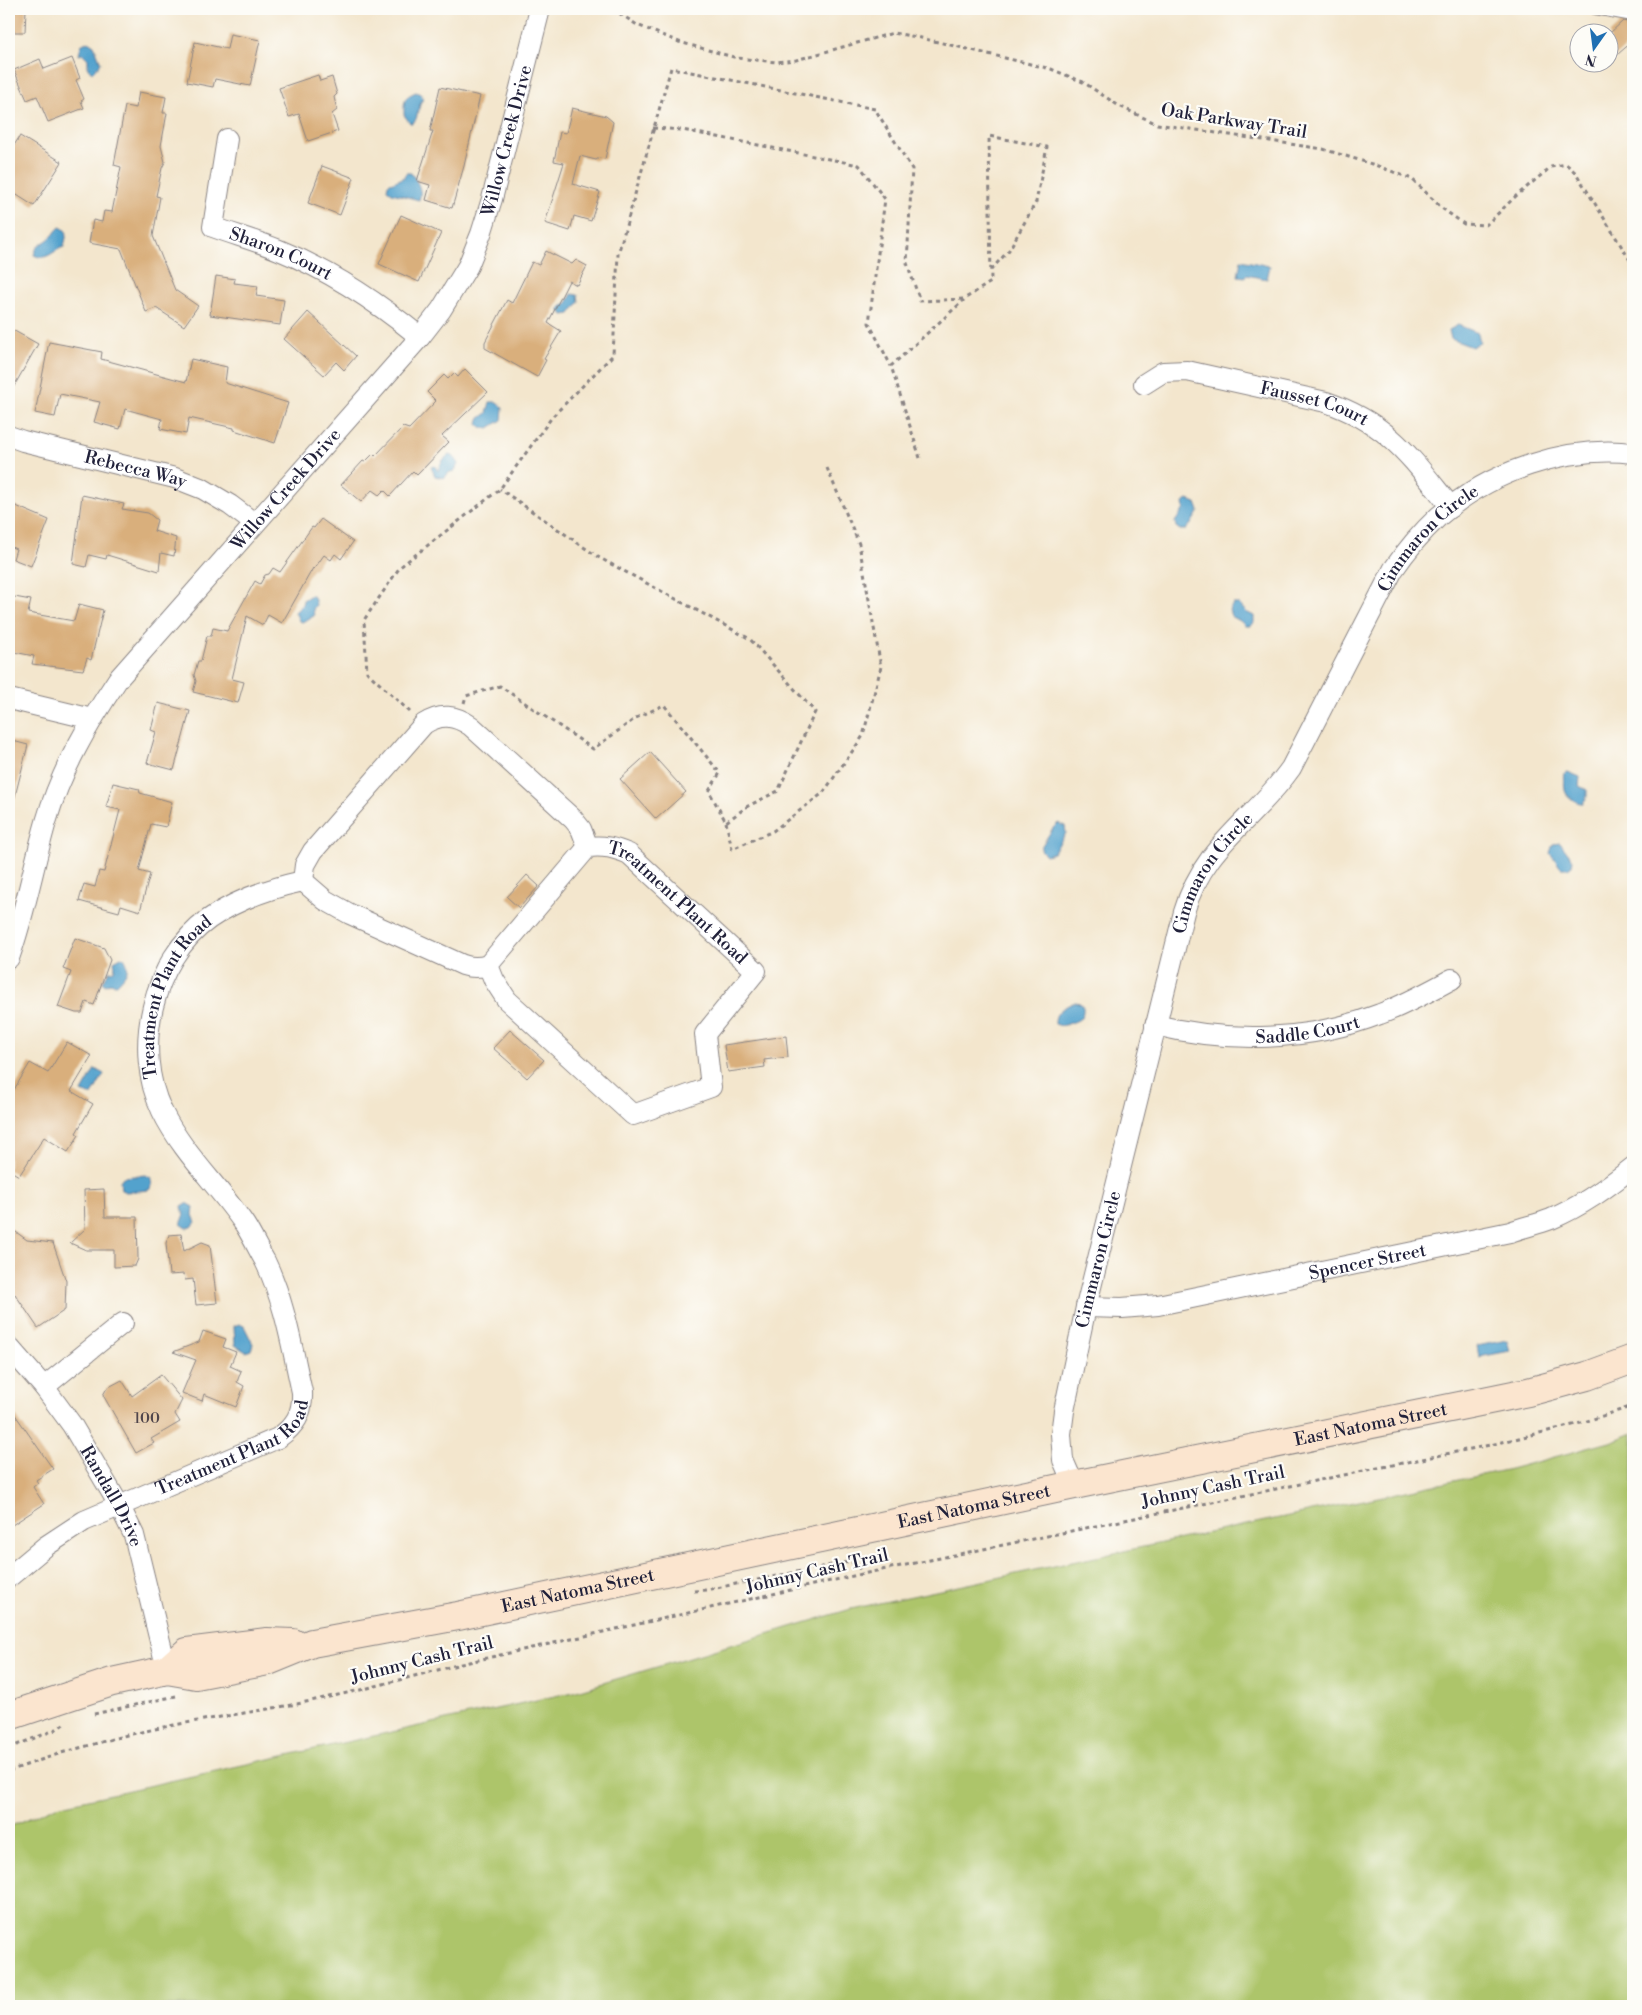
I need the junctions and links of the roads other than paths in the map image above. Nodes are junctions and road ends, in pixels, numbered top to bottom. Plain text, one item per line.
1 (540, 9) edge
2 (1595, 9) edge
3 (1633, 16) edge
4 (227, 139) dead end
5 (420, 337) junction
6 (1144, 384) dead end
7 (9, 436) edge
8 (1633, 453) edge
9 (1451, 507) junction
10 (254, 523) junction
11 (9, 699) edge
12 (92, 719) junction
13 (588, 847) junction
14 (303, 881) junction
15 (11, 947) edge
16 (488, 965) junction
17 (1452, 980) dead end
18 (1155, 1026) junction
19 (1633, 1166) edge
20 (1086, 1306) junction
21 (123, 1323) dead end
22 (9, 1348) edge
23 (1633, 1359) edge
24 (44, 1386) junction
25 (1074, 1485) junction
26 (118, 1505) junction
27 (9, 1577) edge
28 (167, 1670) junction
29 (9, 1716) edge

1 - 5 street, Willow Creek Drive
2 - 3 lane
4 - 5 street, Sharon Court
5 - 10 street, Willow Creek Drive
6 - 9 street, Fausset Court
7 - 10 street, Rebecca Way
8 - 9 street, Cimmaron Circle
9 - 18 street, Cimmaron Circle
10 - 12 street, Willow Creek Drive
11 - 12 street
12 - 15 street, Willow Creek Drive
13 - 14 street, Treatment Plant Road
13 - 16 street, Treatment Plant Road
13 - 16 street, Treatment Plant Road
14 - 16 street
14 - 26 street, Treatment Plant Road
17 - 18 street, Saddle Court
18 - 20 street, Cimmaron Circle
19 - 20 street, Spencer Street
20 - 25 street, Cimmaron Circle
21 - 24 street
22 - 24 street, Randall Drive
23 - 25 main road, East Natoma Street
24 - 26 street, Randall Drive
25 - 28 main road, East Natoma Street
26 - 27 street, Treatment Plant Road
26 - 28 street, Randall Drive
28 - 29 main road, East Natoma Street

